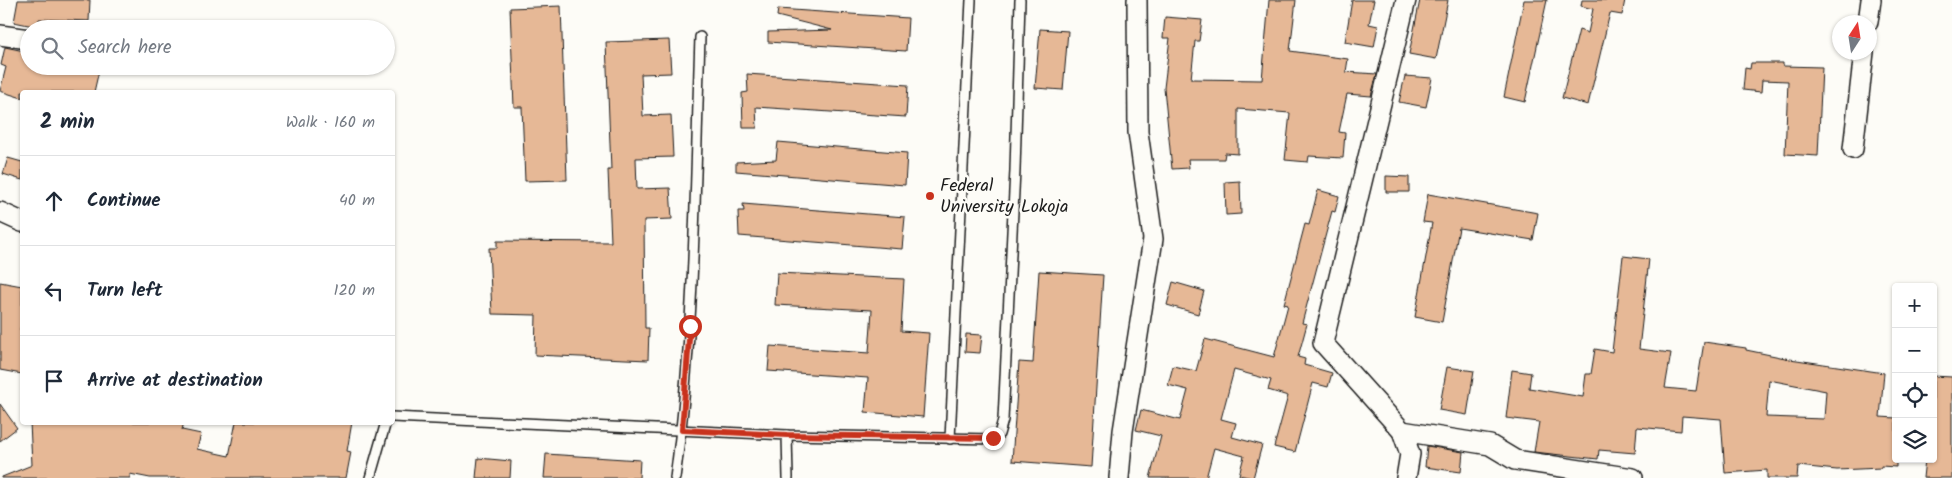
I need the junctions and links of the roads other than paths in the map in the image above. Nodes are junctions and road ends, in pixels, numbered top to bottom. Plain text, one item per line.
1 (971, 0) edge
2 (1020, 0) edge
3 (1137, 0) edge
4 (1406, 0) edge
5 (1871, 0) edge
6 (1869, 15) edge
7 (0, 34) edge
8 (20, 38) edge
9 (700, 38) dead end
10 (1863, 60) edge
11 (1853, 149) dead end
12 (0, 212) edge
13 (20, 221) edge
14 (395, 417) edge
15 (385, 425) edge
16 (682, 430) junction
17 (1402, 431) junction
18 (787, 435) junction
19 (950, 438) junction
20 (370, 478) edge
21 (675, 478) edge
22 (788, 478) edge
23 (1120, 478) edge
24 (1406, 478) edge
25 (1632, 478) edge

1 - 19 lane
2 - 19 lane
3 - 23 street
4 - 17 street
5 - 6 street
7 - 8 street
9 - 16 lane
10 - 11 street
12 - 13 street
14 - 16 lane
15 - 20 lane
16 - 18 lane
16 - 21 lane
17 - 24 street
17 - 25 street
18 - 19 lane
18 - 22 lane

